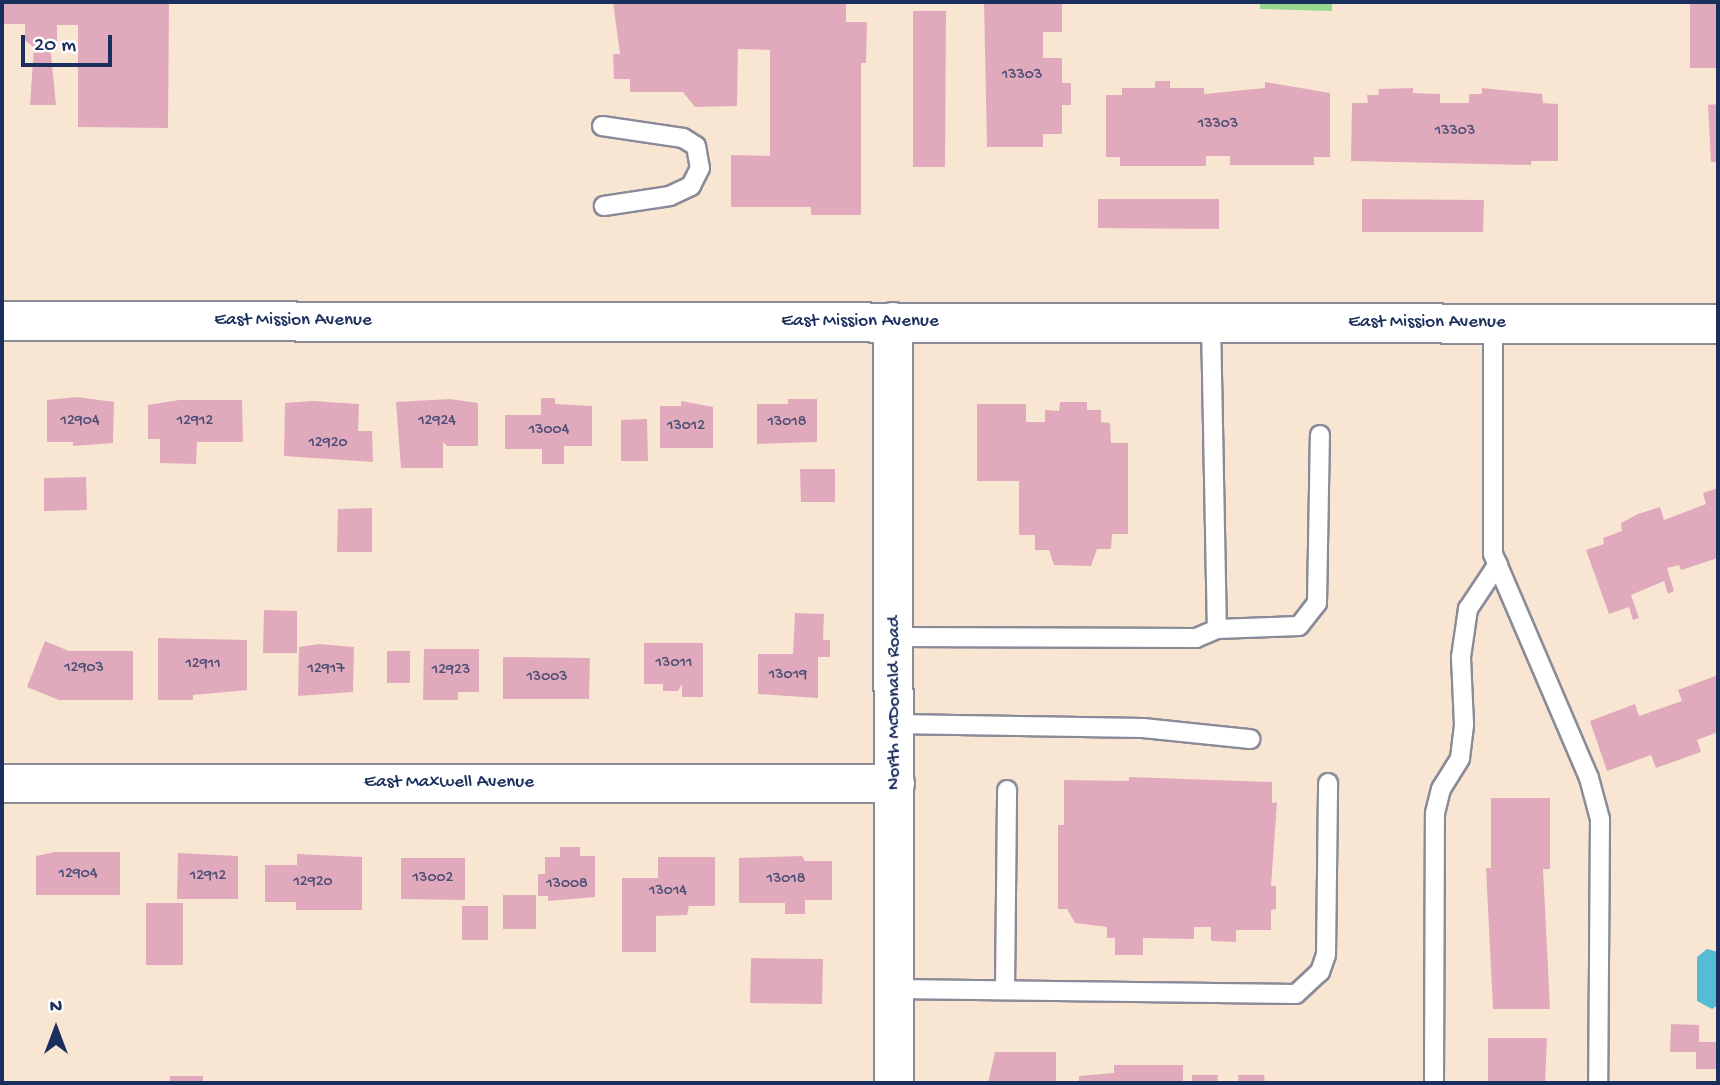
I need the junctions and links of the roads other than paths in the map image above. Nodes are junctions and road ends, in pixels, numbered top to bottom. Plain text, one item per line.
1 (602, 126) dead end
2 (604, 206) dead end
3 (2, 321) edge
4 (893, 322) junction
5 (1211, 322) junction
6 (1493, 323) junction
7 (1718, 324) edge
8 (1320, 435) dead end
9 (1498, 564) junction
10 (1217, 629) junction
11 (895, 637) junction
12 (895, 724) junction
13 (1250, 739) dead end
14 (2, 783) edge
15 (895, 783) junction
16 (1328, 783) dead end
17 (1007, 790) dead end
18 (894, 989) junction
19 (1005, 990) junction
20 (894, 1083) edge
21 (1434, 1083) edge
22 (1598, 1083) edge

1 - 2 lane
3 - 4 street, East Mission Avenue
4 - 5 street, East Mission Avenue
4 - 11 street, North McDonald Road
5 - 6 street, East Mission Avenue
5 - 10 lane
6 - 7 street, East Mission Avenue
6 - 9 lane
8 - 10 lane
9 - 21 lane
9 - 22 lane
10 - 11 lane
11 - 12 street, North McDonald Road
12 - 13 lane
12 - 15 street, North McDonald Road
14 - 15 street, East Maxwell Avenue
15 - 18 street, North McDonald Road
16 - 19 lane
17 - 19 lane
18 - 19 lane
18 - 20 street, North McDonald Road

